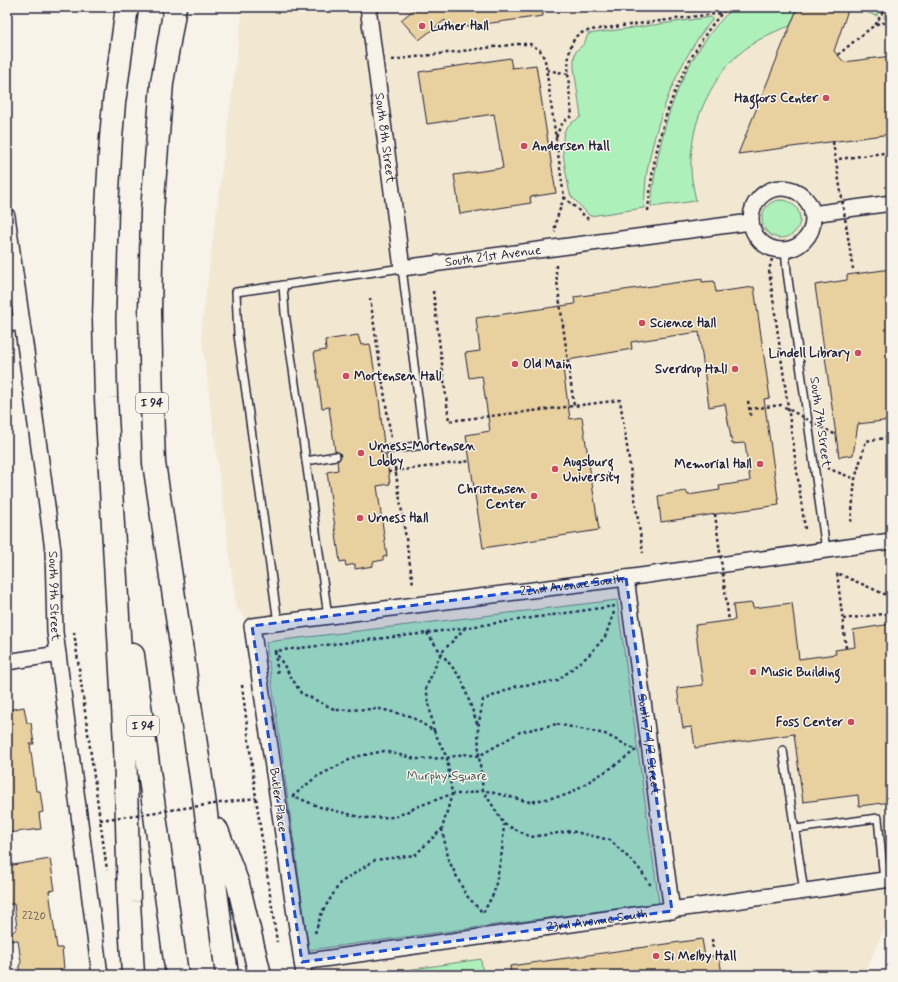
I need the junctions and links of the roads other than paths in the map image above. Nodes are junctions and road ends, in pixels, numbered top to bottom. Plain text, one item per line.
1 (127, 7) edge
2 (175, 7) edge
3 (368, 7) edge
4 (891, 203) edge
5 (812, 214) junction
6 (7, 216) edge
7 (751, 222) junction
8 (780, 250) junction
9 (402, 268) junction
10 (283, 285) junction
11 (22, 322) junction
12 (7, 324) edge
13 (385, 450) dead end
14 (336, 456) dead end
15 (306, 460) junction
16 (110, 477) junction
17 (891, 541) edge
18 (826, 550) junction
19 (626, 578) junction
20 (328, 616) junction
21 (278, 623) junction
22 (252, 626) joint
23 (58, 654) junction
24 (7, 662) edge
25 (783, 750) dead end
26 (204, 798) junction
27 (795, 829) junction
28 (888, 880) edge
29 (804, 892) junction
30 (672, 911) junction
31 (303, 969) edge
32 (100, 975) edge
33 (133, 975) edge
34 (177, 975) edge
35 (227, 975) edge
36 (260, 975) edge

1 - 16 highway, I 94
2 - 26 highway, I 94
3 - 9 street, South 8th Street
4 - 5 street
5 - 7 street
5 - 8 street
6 - 11 street, South 9th Street
7 - 8 street
7 - 9 street, South 21st Avenue
8 - 18 lane, South 7th Street
9 - 10 lane, South 21st Avenue
9 - 13 lane
10 - 15 lane
10 - 21 lane, South 21st Avenue
11 - 12 street
11 - 23 street, South 9th Street
14 - 15 lane
15 - 20 lane
16 - 33 highway
16 - 34 highway, I 94
17 - 18 street, 22nd Avenue South
18 - 19 street, 22nd Avenue South
19 - 20 street, 22nd Avenue South
19 - 30 street, South 7 1/2 Street
20 - 21 street, 22nd Avenue South
21 - 22 street, 22nd Avenue South
22 - 31 street, Butler Place
23 - 24 street
23 - 32 street, South 9th Street
25 - 27 lane
26 - 35 highway, I 94
26 - 36 highway
27 - 28 lane
27 - 29 lane
28 - 29 street, 23rd Avenue South
29 - 30 street, 23rd Avenue South
30 - 31 street, 23rd Avenue South

